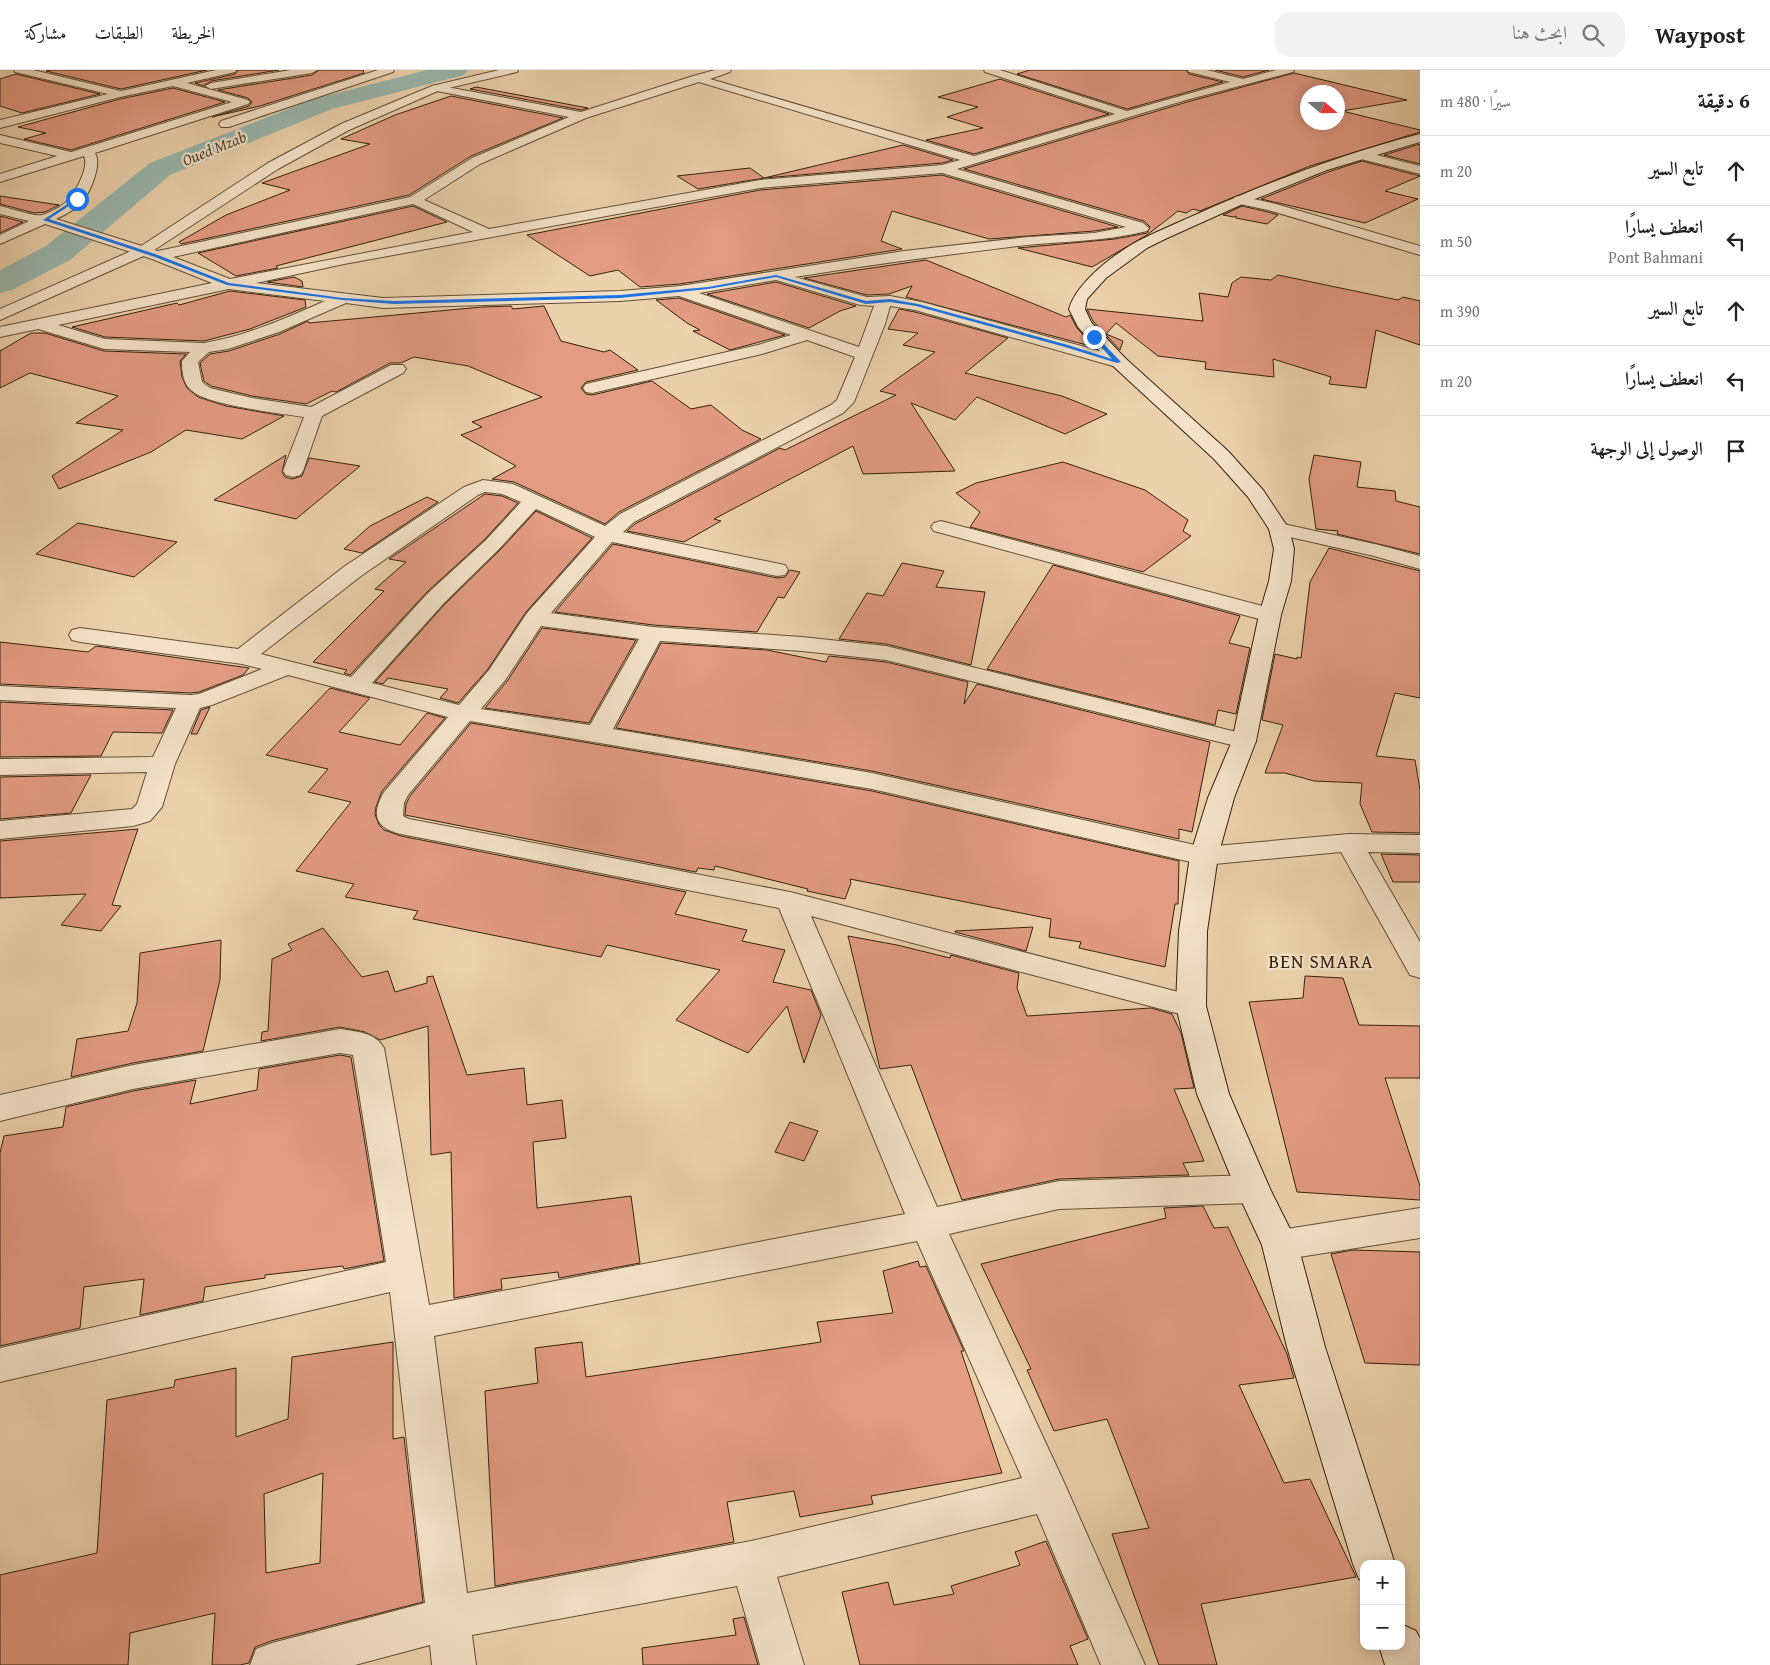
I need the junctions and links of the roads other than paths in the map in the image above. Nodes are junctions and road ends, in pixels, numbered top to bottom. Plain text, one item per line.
1 (19, 70) edge
2 (231, 70) edge
3 (312, 70) edge
4 (388, 70) edge
5 (513, 70) edge
6 (724, 70) edge
7 (989, 70) edge
8 (1193, 70) edge
9 (1289, 70) edge
10 (212, 72) edge
11 (697, 78) junction
12 (1244, 82) junction
13 (175, 83) junction
14 (436, 88) junction
15 (192, 89) junction
16 (121, 94) junction
17 (1126, 114) junction
18 (582, 116) junction
19 (3, 123) edge
20 (215, 127) dead end
21 (33, 129) dead end
22 (1420, 138) edge
23 (0, 139) edge
24 (88, 152) junction
25 (1360, 155) junction
26 (73, 156) junction
27 (974, 160) junction
28 (943, 169) junction
29 (1420, 170) edge
30 (0, 178) edge
31 (414, 200) junction
32 (1240, 200) junction
33 (0, 210) edge
34 (49, 221) junction
35 (1151, 232) junction
36 (487, 233) junction
37 (0, 240) edge
38 (1420, 251) edge
39 (144, 252) junction
40 (776, 276) junction
41 (228, 284) junction
42 (680, 291) junction
43 (343, 299) junction
44 (883, 302) junction
45 (0, 315) edge
46 (41, 325) junction
47 (0, 332) edge
48 (807, 335) junction
49 (204, 348) junction
50 (865, 355) junction
51 (1118, 362) junction
52 (397, 369) dead end
53 (592, 388) dead end
54 (314, 413) junction
55 (292, 471) dead end
56 (532, 502) junction
57 (941, 526) dead end
58 (1279, 529) junction
59 (607, 535) junction
60 (1420, 563) edge
61 (777, 570) dead end
62 (1270, 615) junction
63 (535, 618) junction
64 (653, 634) junction
65 (80, 635) dead end
66 (243, 657) junction
67 (286, 668) junction
68 (356, 686) junction
69 (0, 693) edge
70 (191, 702) junction
71 (464, 713) junction
72 (598, 734) junction
73 (1244, 741) junction
74 (162, 764) junction
75 (0, 767) edge
76 (0, 830) edge
77 (1349, 843) junction
78 (1420, 844) edge
79 (1204, 856) junction
80 (790, 901) junction
81 (1420, 968) edge
82 (1191, 1006) junction
83 (0, 1108) edge
84 (1253, 1189) junction
85 (1420, 1223) edge
86 (926, 1224) junction
87 (1280, 1245) junction
88 (406, 1273) junction
89 (414, 1324) junction
90 (0, 1365) edge
91 (1048, 1492) junction
92 (1373, 1560) edge
93 (751, 1562) junction
94 (450, 1618) junction
95 (1402, 1650) edge
96 (272, 1665) edge
97 (454, 1665) edge
98 (782, 1665) edge
99 (1123, 1665) edge
100 (1407, 1665) edge

1 - 16 street
2 - 10 street
3 - 15 street
4 - 20 street
5 - 14 street
6 - 11 street
7 - 17 street
8 - 12 street
9 - 12 street
10 - 13 street
11 - 18 street
11 - 27 street
12 - 17 street
13 - 15 street
13 - 16 street
14 - 18 street
14 - 39 street
15 - 24 street
16 - 19 street
17 - 27 street
18 - 31 street
19 - 21 street
22 - 25 street
23 - 26 street
24 - 26 street
24 - 34 street
25 - 29 street
25 - 32 street
26 - 30 street
27 - 28 street
28 - 35 street
28 - 36 street
31 - 36 street
31 - 39 street
32 - 35 street
32 - 38 street
33 - 34 street
34 - 37 street
34 - 39 street
35 - 40 street
35 - 51 street
36 - 41 street
39 - 41 street
39 - 45 street
40 - 42 street
40 - 44 street
41 - 43 street
41 - 46 street
42 - 43 street
42 - 48 street
43 - 49 street
44 - 50 street
44 - 51 street
46 - 47 street
46 - 49 street
48 - 50 street
48 - 53 street
49 - 54 street
50 - 59 street
51 - 58 street
52 - 54 street
54 - 55 street
56 - 59 street
56 - 66 street
56 - 68 street
57 - 62 street
58 - 60 street
58 - 62 street
59 - 61 street
59 - 63 street
62 - 73 street
63 - 64 street
63 - 71 street
64 - 72 street
64 - 73 street
65 - 66 street
66 - 67 street
67 - 68 street
67 - 70 street
68 - 71 street
69 - 70 street
70 - 74 street
71 - 72 street
71 - 80 street
72 - 79 street
73 - 79 street
74 - 75 street
74 - 76 street
77 - 78 street
77 - 79 street
77 - 81 street
79 - 82 street
80 - 82 street
80 - 86 street
82 - 84 street
83 - 88 street
84 - 86 street
84 - 87 street
85 - 87 street
86 - 89 street
86 - 91 street
87 - 92 street
88 - 89 street
88 - 90 street
89 - 94 street
91 - 93 street
91 - 99 street
93 - 94 street
93 - 98 street
94 - 96 street
94 - 97 street
95 - 100 street

